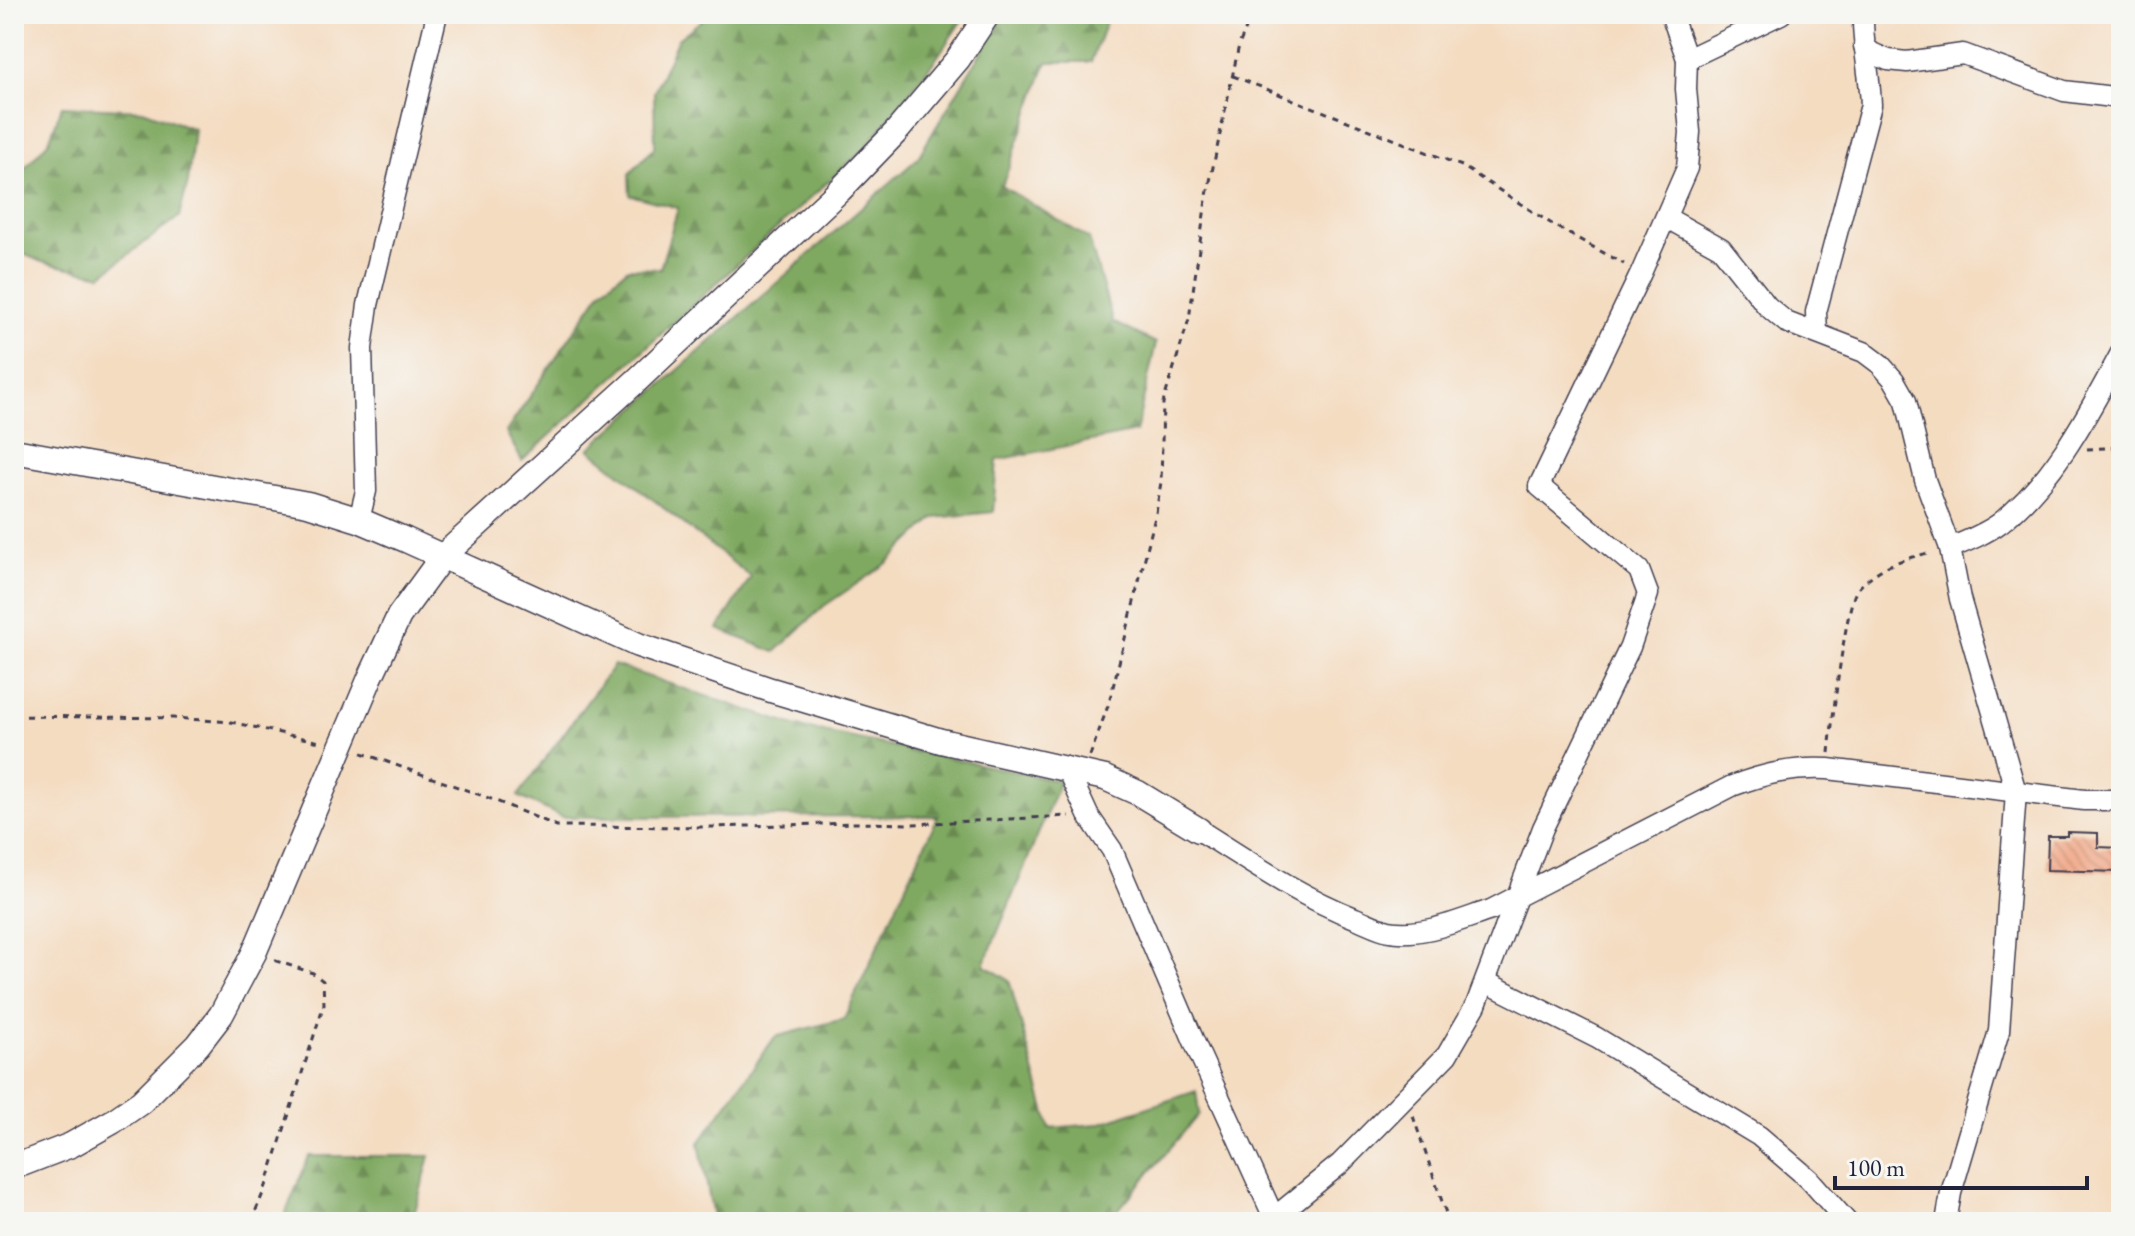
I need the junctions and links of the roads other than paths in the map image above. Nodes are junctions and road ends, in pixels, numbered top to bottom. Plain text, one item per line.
1 (437, 14) edge
2 (988, 14) edge
3 (1671, 14) edge
4 (1781, 14) edge
5 (1863, 14) edge
6 (1864, 46) junction
7 (1687, 59) junction
8 (2121, 98) edge
9 (1667, 218) junction
10 (1817, 333) junction
11 (2121, 353) edge
12 (14, 451) edge
13 (359, 520) junction
14 (1950, 548) junction
15 (442, 557) junction
16 (1076, 769) junction
17 (2016, 792) junction
18 (2121, 800) edge
19 (1199, 830) joint
20 (1516, 897) junction
21 (1486, 982) junction
22 (14, 1167) edge
23 (1276, 1220) edge
24 (1847, 1222) edge
25 (1946, 1222) edge

1 - 13 street
2 - 15 street
3 - 7 street
4 - 7 street
5 - 6 street
6 - 8 street
6 - 10 street
7 - 9 street
9 - 10 street
9 - 20 street
10 - 14 street
11 - 14 street
12 - 13 street
13 - 15 street
14 - 17 street
15 - 16 street
15 - 22 street
16 - 19 street
16 - 23 street
17 - 18 street
17 - 20 street
17 - 25 street
19 - 20 street
20 - 21 street
21 - 23 street
21 - 24 street

